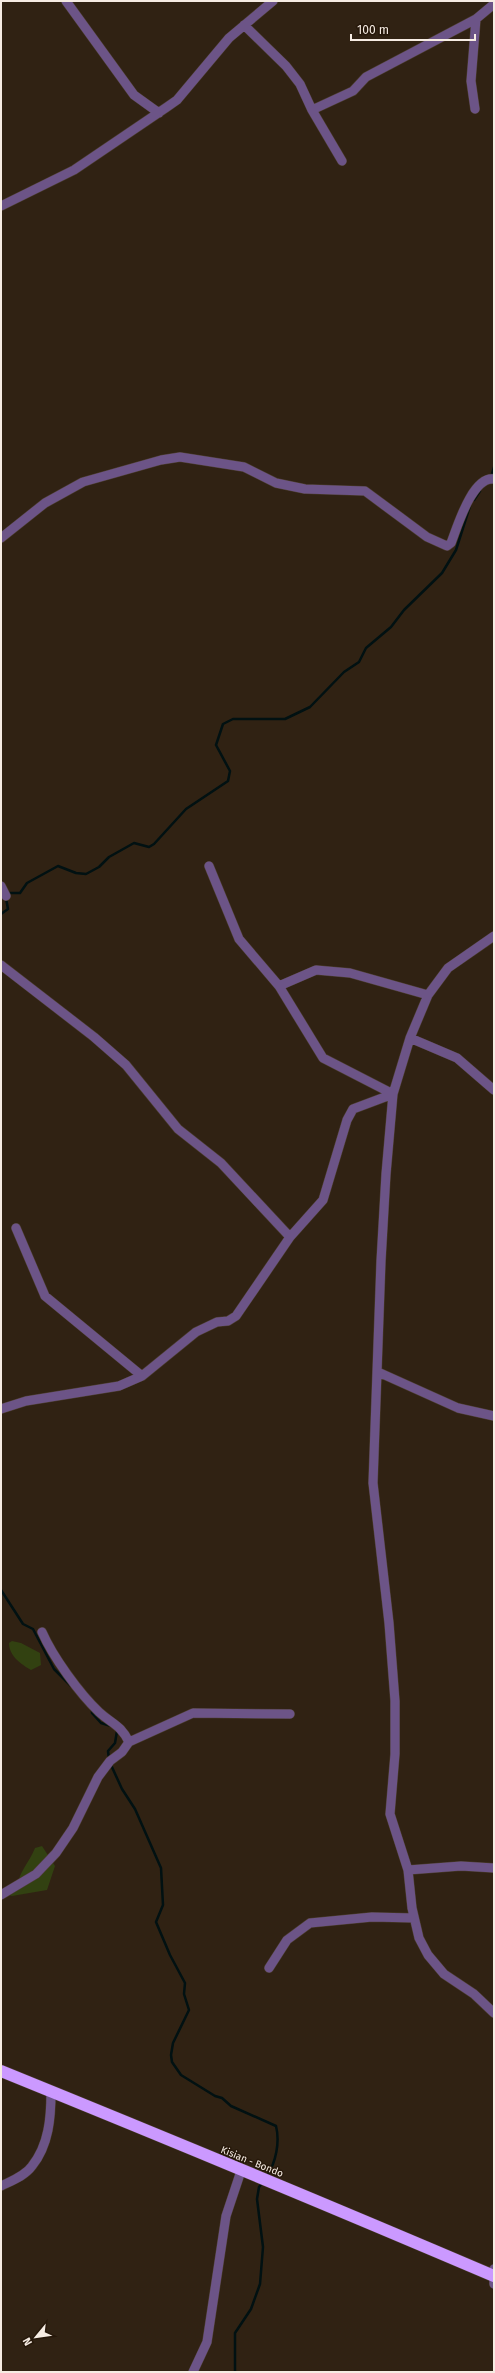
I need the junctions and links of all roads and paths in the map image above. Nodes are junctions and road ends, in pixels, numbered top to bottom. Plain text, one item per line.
1 (66, 1) edge
2 (272, 1) edge
3 (494, 4) edge
4 (476, 19) junction
5 (244, 25) junction
6 (474, 109) dead end
7 (312, 110) junction
8 (159, 113) junction
9 (342, 161) dead end
10 (1, 206) edge
11 (494, 479) edge
12 (1, 538) edge
13 (209, 866) dead end
14 (1, 886) edge
15 (6, 896) dead end
16 (494, 936) edge
17 (1, 965) edge
18 (279, 986) junction
19 (428, 995) junction
20 (410, 1038) junction
21 (494, 1090) edge
22 (393, 1094) junction
23 (16, 1228) dead end
24 (290, 1237) junction
25 (378, 1372) junction
26 (142, 1376) junction
27 (1, 1409) edge
28 (494, 1416) edge
29 (42, 1632) dead end
30 (290, 1714) dead end
31 (129, 1742) junction
32 (494, 1868) edge
33 (408, 1870) junction
34 (1, 1895) edge
35 (414, 1918) junction
36 (269, 1968) dead end
37 (494, 2013) edge
38 (1, 2071) edge
39 (51, 2092) junction
40 (241, 2171) junction
41 (1, 2186) edge
42 (494, 2276) edge
43 (193, 2372) edge

1 - 8 street
2 - 5 street
3 - 4 street
4 - 6 street
4 - 7 street
5 - 7 street
5 - 8 street
7 - 9 street
8 - 10 street
11 - 12 street
13 - 18 street
14 - 15 street
16 - 19 street
17 - 24 street
18 - 19 street
18 - 22 street
19 - 20 street
20 - 21 street
20 - 22 street
22 - 24 street
22 - 25 street
23 - 26 street
24 - 26 street
25 - 28 street
25 - 33 street
26 - 27 street
29 - 31 street
30 - 31 street
31 - 34 street
32 - 33 street
33 - 35 street
35 - 36 street
35 - 37 street
38 - 39 highway, Kisian - Bondo
39 - 40 highway, Kisian - Bondo
39 - 41 street
40 - 42 highway, Kisian - Bondo
40 - 43 street

